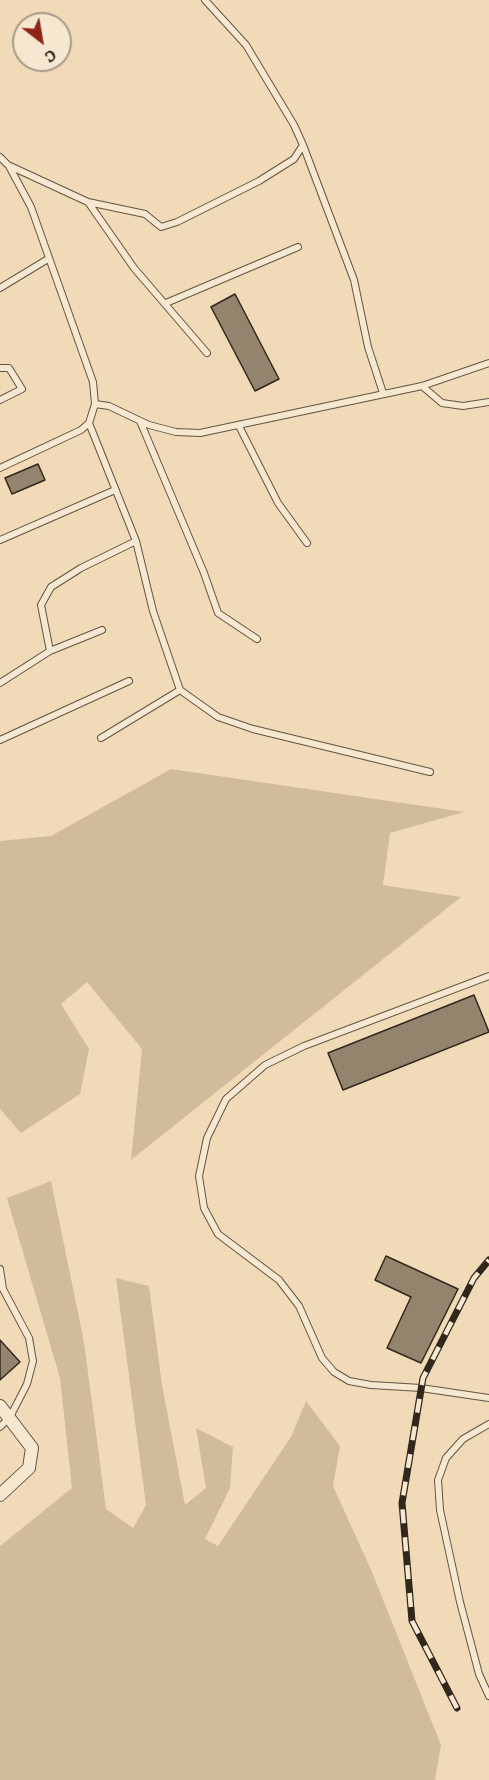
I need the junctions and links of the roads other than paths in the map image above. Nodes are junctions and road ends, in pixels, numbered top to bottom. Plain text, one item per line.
1 (206, 0) edge
2 (303, 145) junction
3 (0, 157) edge
4 (9, 166) junction
5 (88, 201) junction
6 (298, 247) dead end
7 (48, 259) junction
8 (0, 288) edge
9 (166, 303) junction
10 (207, 353) dead end
11 (489, 363) edge
12 (0, 368) edge
13 (422, 386) junction
14 (383, 393) junction
15 (0, 400) edge
16 (489, 402) edge
17 (95, 404) junction
18 (140, 420) junction
19 (89, 423) junction
20 (239, 426) junction
21 (0, 468) edge
22 (115, 490) junction
23 (0, 540) edge
24 (136, 541) junction
25 (307, 543) dead end
26 (102, 630) dead end
27 (256, 639) dead end
28 (50, 651) junction
29 (129, 681) dead end
30 (0, 683) edge
31 (180, 690) junction
32 (101, 738) dead end
33 (0, 740) edge
34 (429, 772) dead end
35 (489, 976) edge
36 (0, 1269) edge
37 (489, 1398) edge
38 (0, 1406) edge
39 (10, 1417) junction
40 (489, 1424) edge
41 (0, 1428) edge
42 (0, 1495) edge
43 (489, 1696) edge

1 - 2 lane
2 - 5 lane
2 - 14 lane
3 - 4 lane
4 - 5 lane
4 - 7 lane
5 - 9 lane
6 - 9 lane
7 - 8 lane
7 - 17 lane
9 - 10 lane
11 - 13 lane
12 - 15 lane
13 - 14 lane
13 - 16 lane
14 - 20 lane
17 - 18 lane
17 - 19 lane
18 - 20 lane
18 - 27 lane
19 - 21 lane
19 - 22 lane
20 - 25 lane
22 - 23 lane
22 - 24 lane
24 - 28 lane
24 - 31 lane
26 - 28 lane
28 - 30 lane
29 - 33 lane
31 - 32 lane
31 - 34 lane
35 - 37 lane
36 - 39 lane
38 - 39 street
39 - 41 lane
39 - 42 street
40 - 43 lane

